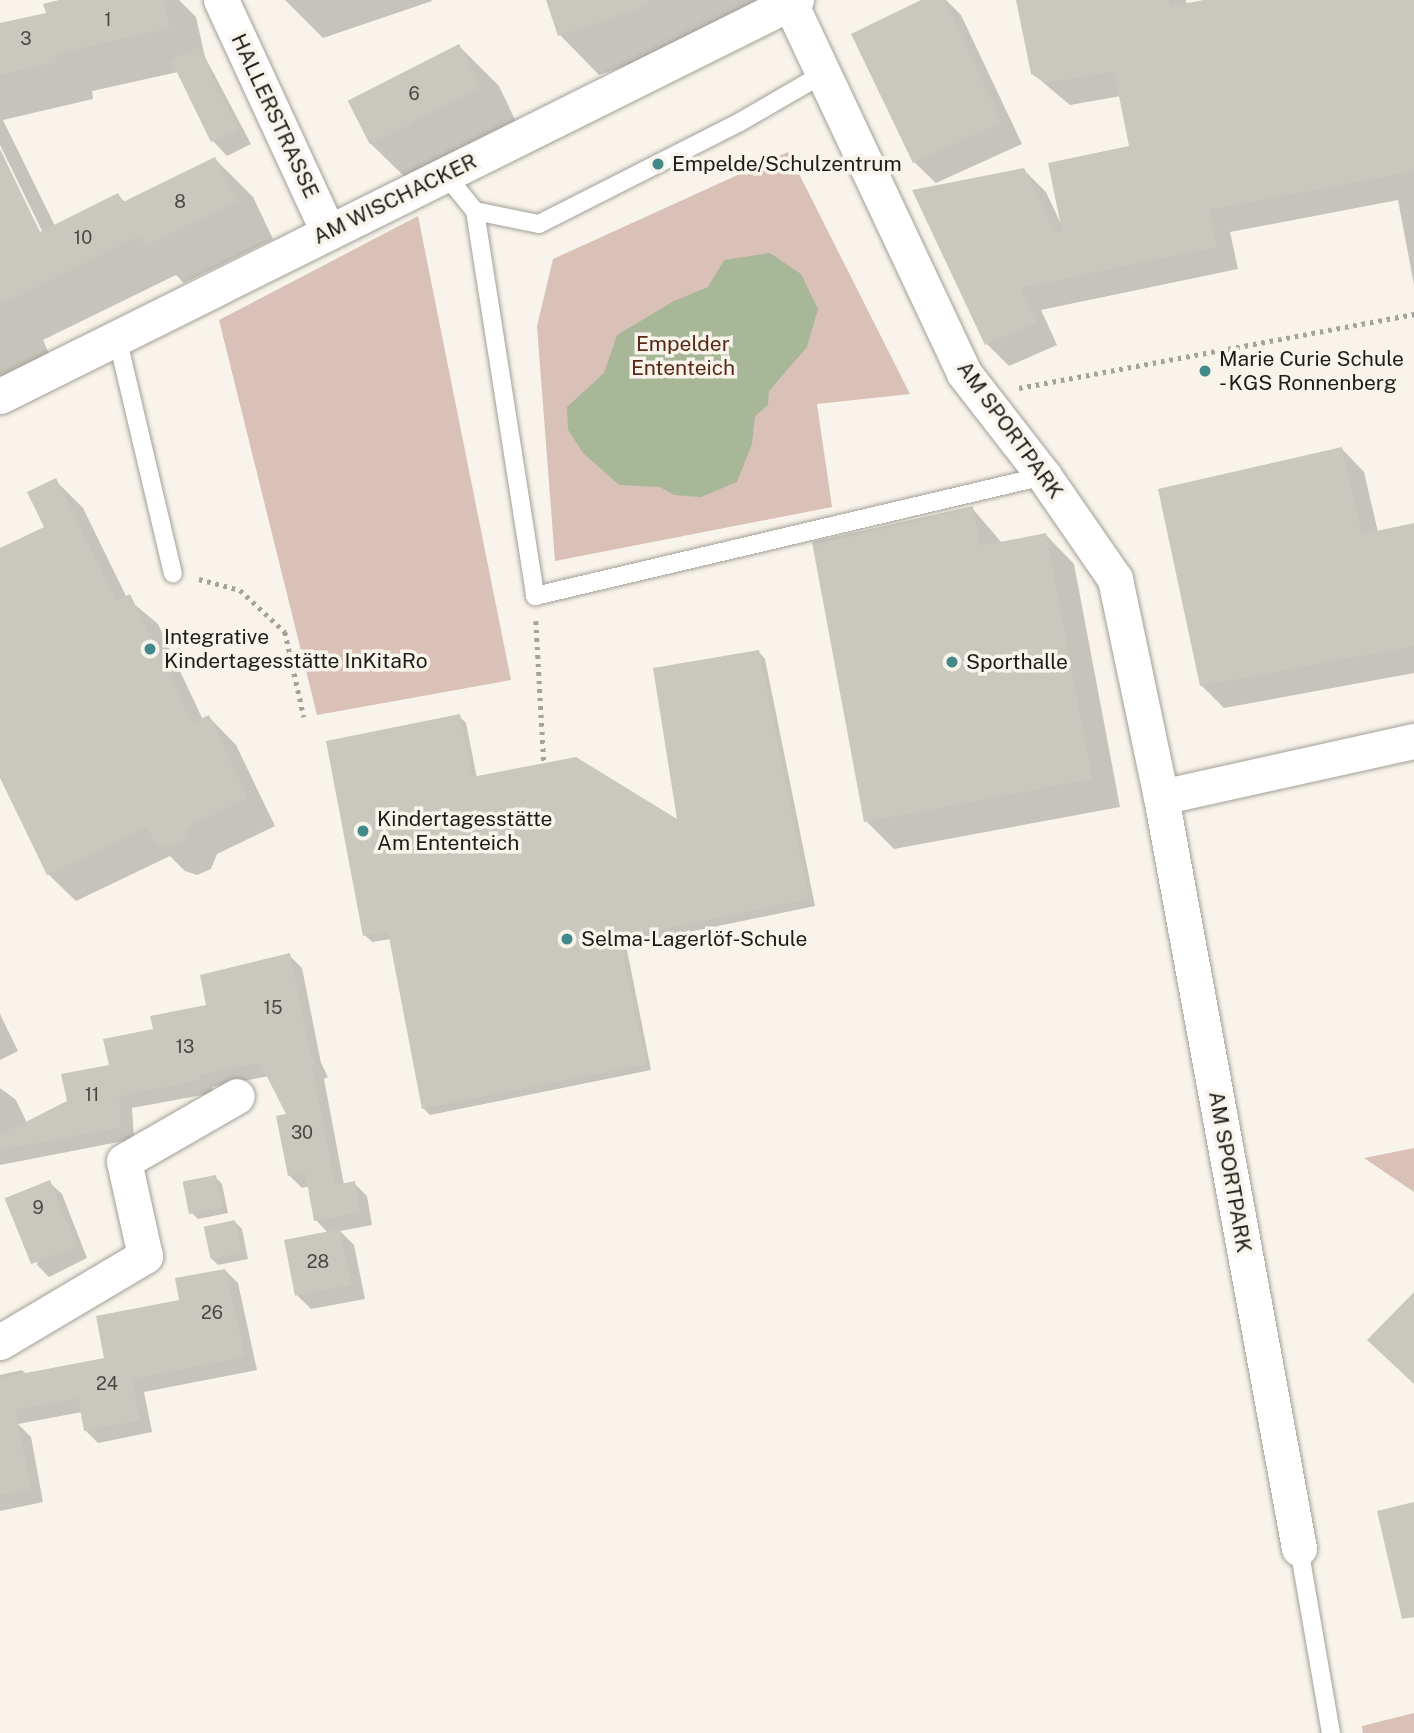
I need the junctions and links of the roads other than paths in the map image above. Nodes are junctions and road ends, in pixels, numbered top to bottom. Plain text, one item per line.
1 (221, 0) edge
2 (793, 1) edge
3 (821, 75) junction
4 (445, 174) junction
5 (475, 211) junction
6 (328, 232) junction
7 (117, 337) junction
8 (0, 396) edge
9 (1044, 476) junction
10 (173, 573) road end
11 (1414, 741) edge
12 (1161, 797) junction
13 (237, 1096) dead end
14 (0, 1342) edge
15 (1300, 1548) joint
16 (1331, 1733) edge

1 - 6 street, HALLERSTRASSE
2 - 3 street, AM SPORTPARK
2 - 4 street, AM WISCHACKER
3 - 5 lane
3 - 9 street, AM SPORTPARK
4 - 5 lane
4 - 6 street, AM WISCHACKER
5 - 9 lane
6 - 7 street, AM WISCHACKER
7 - 8 street, AM WISCHACKER
7 - 10 lane
9 - 12 street, AM SPORTPARK
11 - 12 street
12 - 15 street, AM SPORTPARK
13 - 14 street
15 - 16 lane

